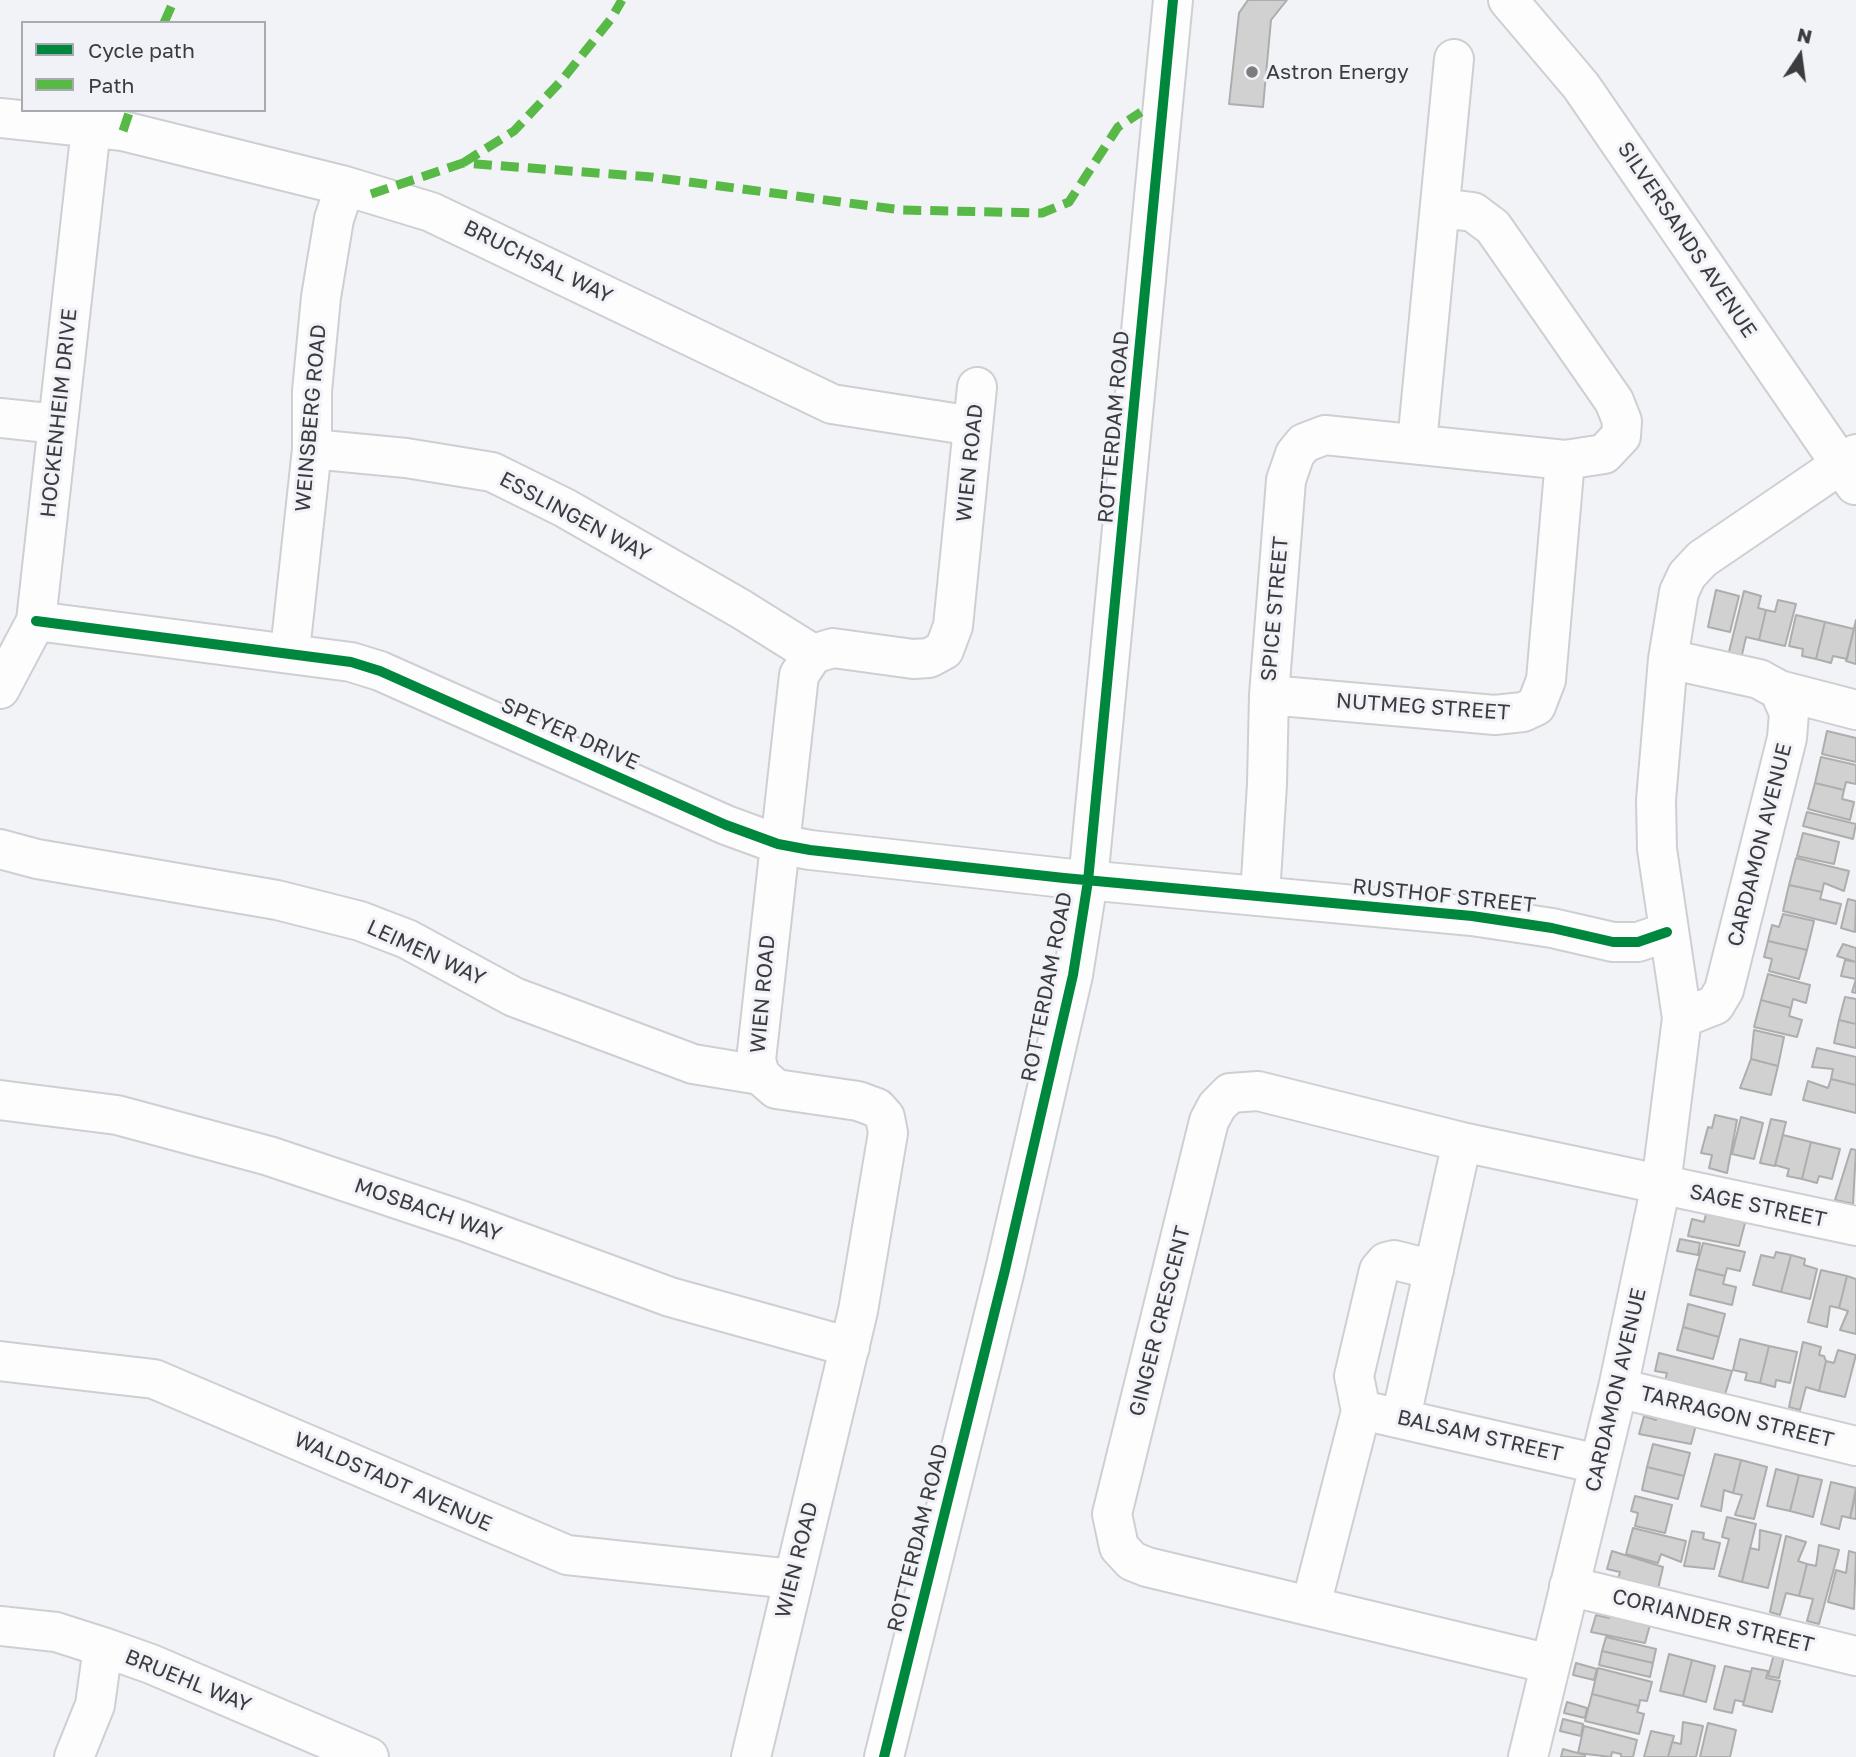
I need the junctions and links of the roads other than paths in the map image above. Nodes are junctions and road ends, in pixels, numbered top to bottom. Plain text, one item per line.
1 (1173, 0) edge
2 (1508, 0) edge
3 (1454, 59) dead end
4 (0, 118) edge
5 (91, 128) junction
6 (345, 186) junction
7 (1440, 208) junction
8 (977, 387) dead end
9 (0, 418) edge
10 (58, 424) junction
11 (973, 426) junction
12 (1417, 443) junction
13 (312, 449) junction
14 (1565, 460) junction
15 (1851, 469) edge
16 (36, 621) junction
17 (290, 652) junction
18 (813, 654) junction
19 (1668, 659) junction
20 (0, 689) edge
21 (1779, 690) junction
22 (1269, 695) junction
23 (1856, 710) edge
24 (778, 844) junction
25 (0, 849) edge
26 (1088, 881) junction
27 (1214, 892) joint
28 (1260, 895) junction
29 (1667, 932) junction
30 (1682, 1018) junction
31 (760, 1075) junction
32 (0, 1100) edge
33 (1462, 1142) junction
34 (1661, 1185) junction
35 (1856, 1226) edge
36 (1434, 1270) junction
37 (849, 1347) junction
38 (0, 1361) edge
39 (1618, 1388) junction
40 (1361, 1411) junction
41 (1401, 1417) junction
42 (1856, 1446) edge
43 (1598, 1464) junction
44 (792, 1579) junction
45 (1569, 1586) junction
46 (1311, 1605) junction
47 (0, 1626) edge
48 (103, 1647) junction
49 (1856, 1656) edge
50 (1550, 1664) junction
51 (74, 1757) edge
52 (369, 1757) edge
53 (751, 1757) edge
54 (884, 1757) edge
55 (1528, 1757) edge

1 - 26 street, ROTTERDAM ROAD
2 - 15 street, SILVERSANDS AVENUE
3 - 7 street
4 - 5 street, BRUCHSAL WAY
5 - 6 street, BRUCHSAL WAY
5 - 10 street, HOCKENHEIM DRIVE
6 - 11 street, BRUCHSAL WAY
6 - 13 street, WEINSBERG ROAD
7 - 12 street
7 - 14 street, SPICE STREET
8 - 11 street, WIEN ROAD
9 - 10 street
10 - 16 street, HOCKENHEIM DRIVE
11 - 18 street, WIEN ROAD
12 - 14 street, SPICE STREET
12 - 22 street, SPICE STREET
13 - 17 street, WEINSBERG ROAD
13 - 18 street, ESSLINGEN WAY
14 - 22 street, NUTMEG STREET
15 - 19 street, CARDAMON AVENUE
16 - 17 street, SPEYER DRIVE
16 - 20 street, HOCKENHEIM DRIVE
17 - 24 street, SPEYER DRIVE
18 - 24 street, WIEN ROAD
19 - 21 street
19 - 29 street, CARDAMON AVENUE
21 - 23 street
21 - 30 street, CARDAMON AVENUE
22 - 28 street, SPICE STREET
24 - 26 street, SPEYER DRIVE
24 - 31 street, WIEN ROAD
25 - 31 street, LEIMEN WAY
26 - 27 street, SPEYER DRIVE
26 - 54 street, ROTTERDAM ROAD
27 - 28 street, RUSTHOF STREET
28 - 29 street, RUSTHOF STREET
29 - 30 street, CARDAMON AVENUE
30 - 34 street, CARDAMON AVENUE
31 - 37 street, WIEN ROAD
32 - 37 street, MOSBACH WAY
33 - 34 street, GINGER CRESCENT
33 - 36 street
33 - 46 street, GINGER CRESCENT
34 - 35 street, SAGE STREET
34 - 39 street, CARDAMON AVENUE
36 - 40 street
36 - 41 street
37 - 44 street, WIEN ROAD
38 - 44 street, WALDSTADT AVENUE
39 - 42 street, TARRAGON STREET
39 - 43 street, CARDAMON AVENUE
40 - 41 street, BALSAM STREET
40 - 46 street
41 - 43 street, BALSAM STREET
43 - 45 street, CARDAMON AVENUE
44 - 53 street, WIEN ROAD
45 - 49 street, CORIANDER STREET
45 - 50 street, CARDAMON AVENUE
46 - 50 street, GINGER CRESCENT
47 - 48 street, BRUEHL WAY
48 - 51 street
48 - 52 street, BRUEHL WAY
50 - 55 street, CARDAMON AVENUE

